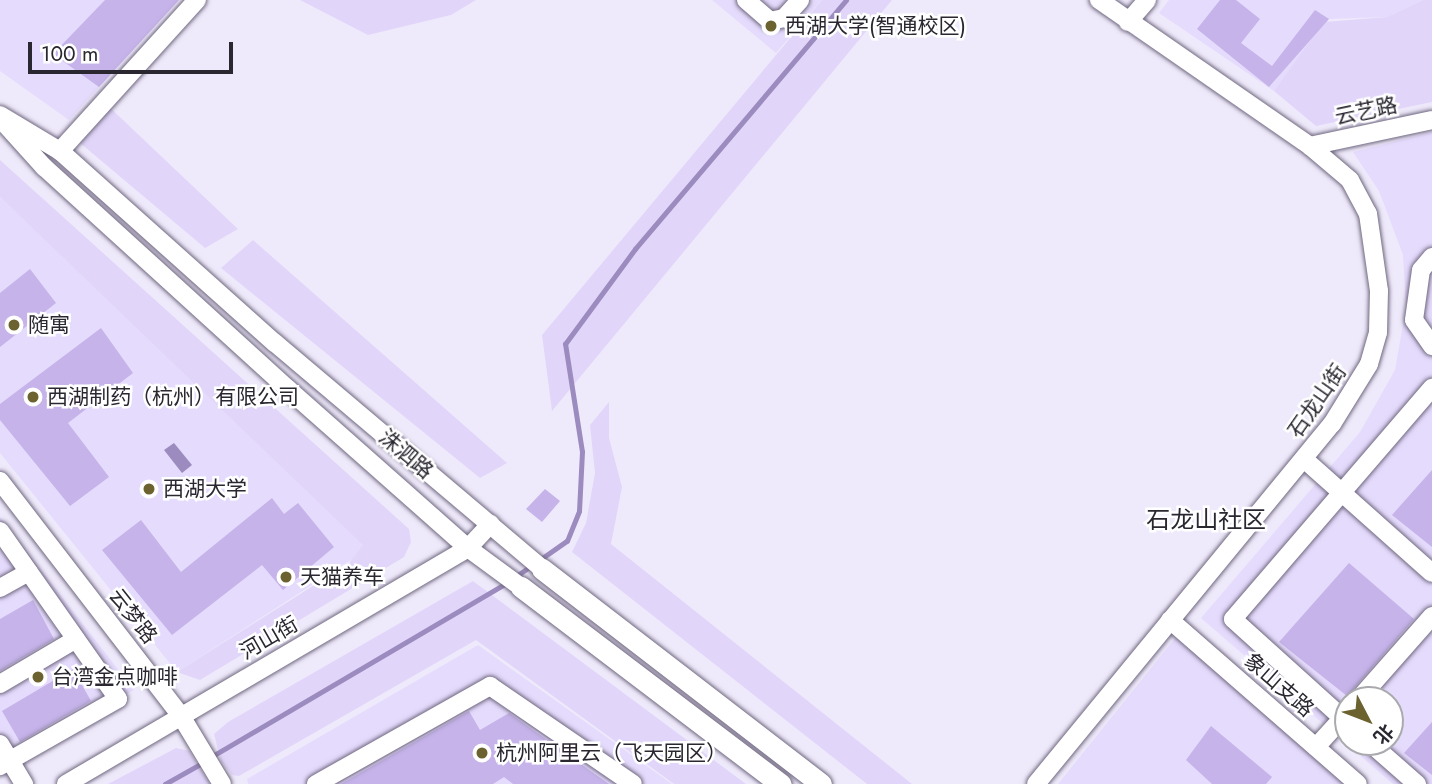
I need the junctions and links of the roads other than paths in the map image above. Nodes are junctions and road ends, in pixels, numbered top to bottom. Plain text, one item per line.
1 (197, 0) edge
2 (746, 0) edge
3 (800, 0) edge
4 (1099, 0) edge
5 (1147, 0) edge
6 (1128, 22) junction
7 (0, 117) edge
8 (1432, 120) edge
9 (1310, 146) junction
10 (60, 150) junction
11 (1432, 257) edge
12 (1432, 346) edge
13 (1432, 388) edge
14 (1304, 459) junction
15 (0, 481) edge
16 (1342, 493) junction
17 (490, 524) junction
18 (0, 531) edge
19 (468, 548) junction
20 (530, 559) joint
21 (29, 572) junction
22 (1432, 573) edge
23 (521, 587) joint
24 (0, 588) edge
25 (1432, 616) edge
26 (1170, 620) junction
27 (76, 639) junction
28 (0, 684) edge
29 (1370, 686) edge
30 (1334, 707) edge
31 (181, 716) junction
32 (1334, 730) edge
33 (0, 744) edge
34 (1317, 747) junction
35 (1385, 756) edge
36 (5, 763) edge
37 (24, 784) edge
38 (66, 784) edge
39 (222, 784) edge
40 (316, 784) edge
41 (633, 784) edge
42 (781, 784) edge
43 (821, 784) edge
44 (1035, 784) edge
45 (1358, 784) edge
46 (1417, 784) edge

1 - 10 street
2 - 3 street
4 - 6 street, 石龙山街
5 - 6 street
6 - 9 street, 石龙山街
7 - 10 street, 洙泗路
7 - 19 street, 洙泗路
8 - 9 street, 云艺路
9 - 14 street, 石龙山街
10 - 17 street, 洙泗路
11 - 12 street
13 - 16 street
14 - 16 street
14 - 26 street, 石龙山街
15 - 31 street, 云梦路
16 - 22 street
16 - 30 street
17 - 19 street, 河山街
17 - 20 street, 洙泗路
18 - 21 street
19 - 23 street, 洙泗路
19 - 31 street, 河山街
20 - 43 main road, 洙泗路
21 - 24 street
21 - 27 street
23 - 42 main road, 洙泗路
25 - 29 street
26 - 34 street, 象山支路
26 - 44 street, 石龙山街
27 - 28 street
27 - 36 street
31 - 38 street, 河山街
31 - 39 street, 云梦路
32 - 34 street
33 - 36 street
34 - 45 street, 象山支路
35 - 46 street
36 - 37 street
40 - 41 street

